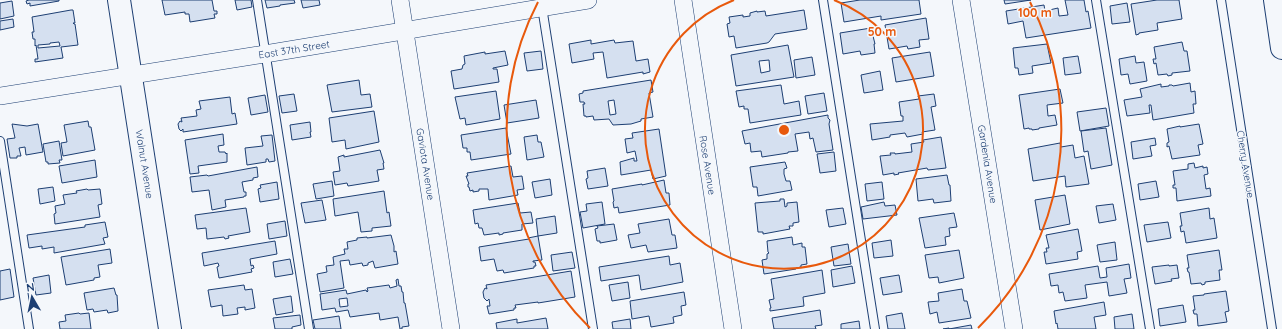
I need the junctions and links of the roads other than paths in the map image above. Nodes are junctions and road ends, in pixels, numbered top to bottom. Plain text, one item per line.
1 (119, 0) edge
2 (257, 0) edge
3 (400, 0) edge
4 (588, 0) edge
5 (683, 0) edge
6 (824, 0) edge
7 (961, 0) edge
8 (1096, 0) edge
9 (1221, 0) edge
10 (1275, 0) edge
11 (542, 4) edge
12 (1280, 26) edge
13 (405, 31) junction
14 (1282, 48) edge
15 (265, 54) junction
16 (132, 75) junction
17 (0, 96) edge
18 (0, 141) edge
19 (29, 329) edge
20 (170, 329) edge
21 (308, 329) edge
22 (451, 329) edge
23 (593, 329) edge
24 (733, 329) edge
25 (875, 329) edge
26 (1014, 329) edge
27 (1150, 329) edge
28 (1272, 329) edge

1 - 16 street, Walnut Avenue
2 - 15 lane
3 - 13 street, Gaviota Avenue
4 - 11 street, East 37th Street
5 - 24 street, Rose Avenue
6 - 25 lane
7 - 26 street, Gardenia Avenue
8 - 27 lane
9 - 28 lane, Cherry Avenue
10 - 12 street
11 - 13 street, East 37th Street
11 - 23 lane
12 - 14 street
13 - 15 street, East 37th Street
13 - 22 street, Gaviota Avenue
15 - 16 street, East 37th Street
15 - 21 lane
16 - 17 street, East 37th Street
16 - 20 street, Walnut Avenue
18 - 19 lane

